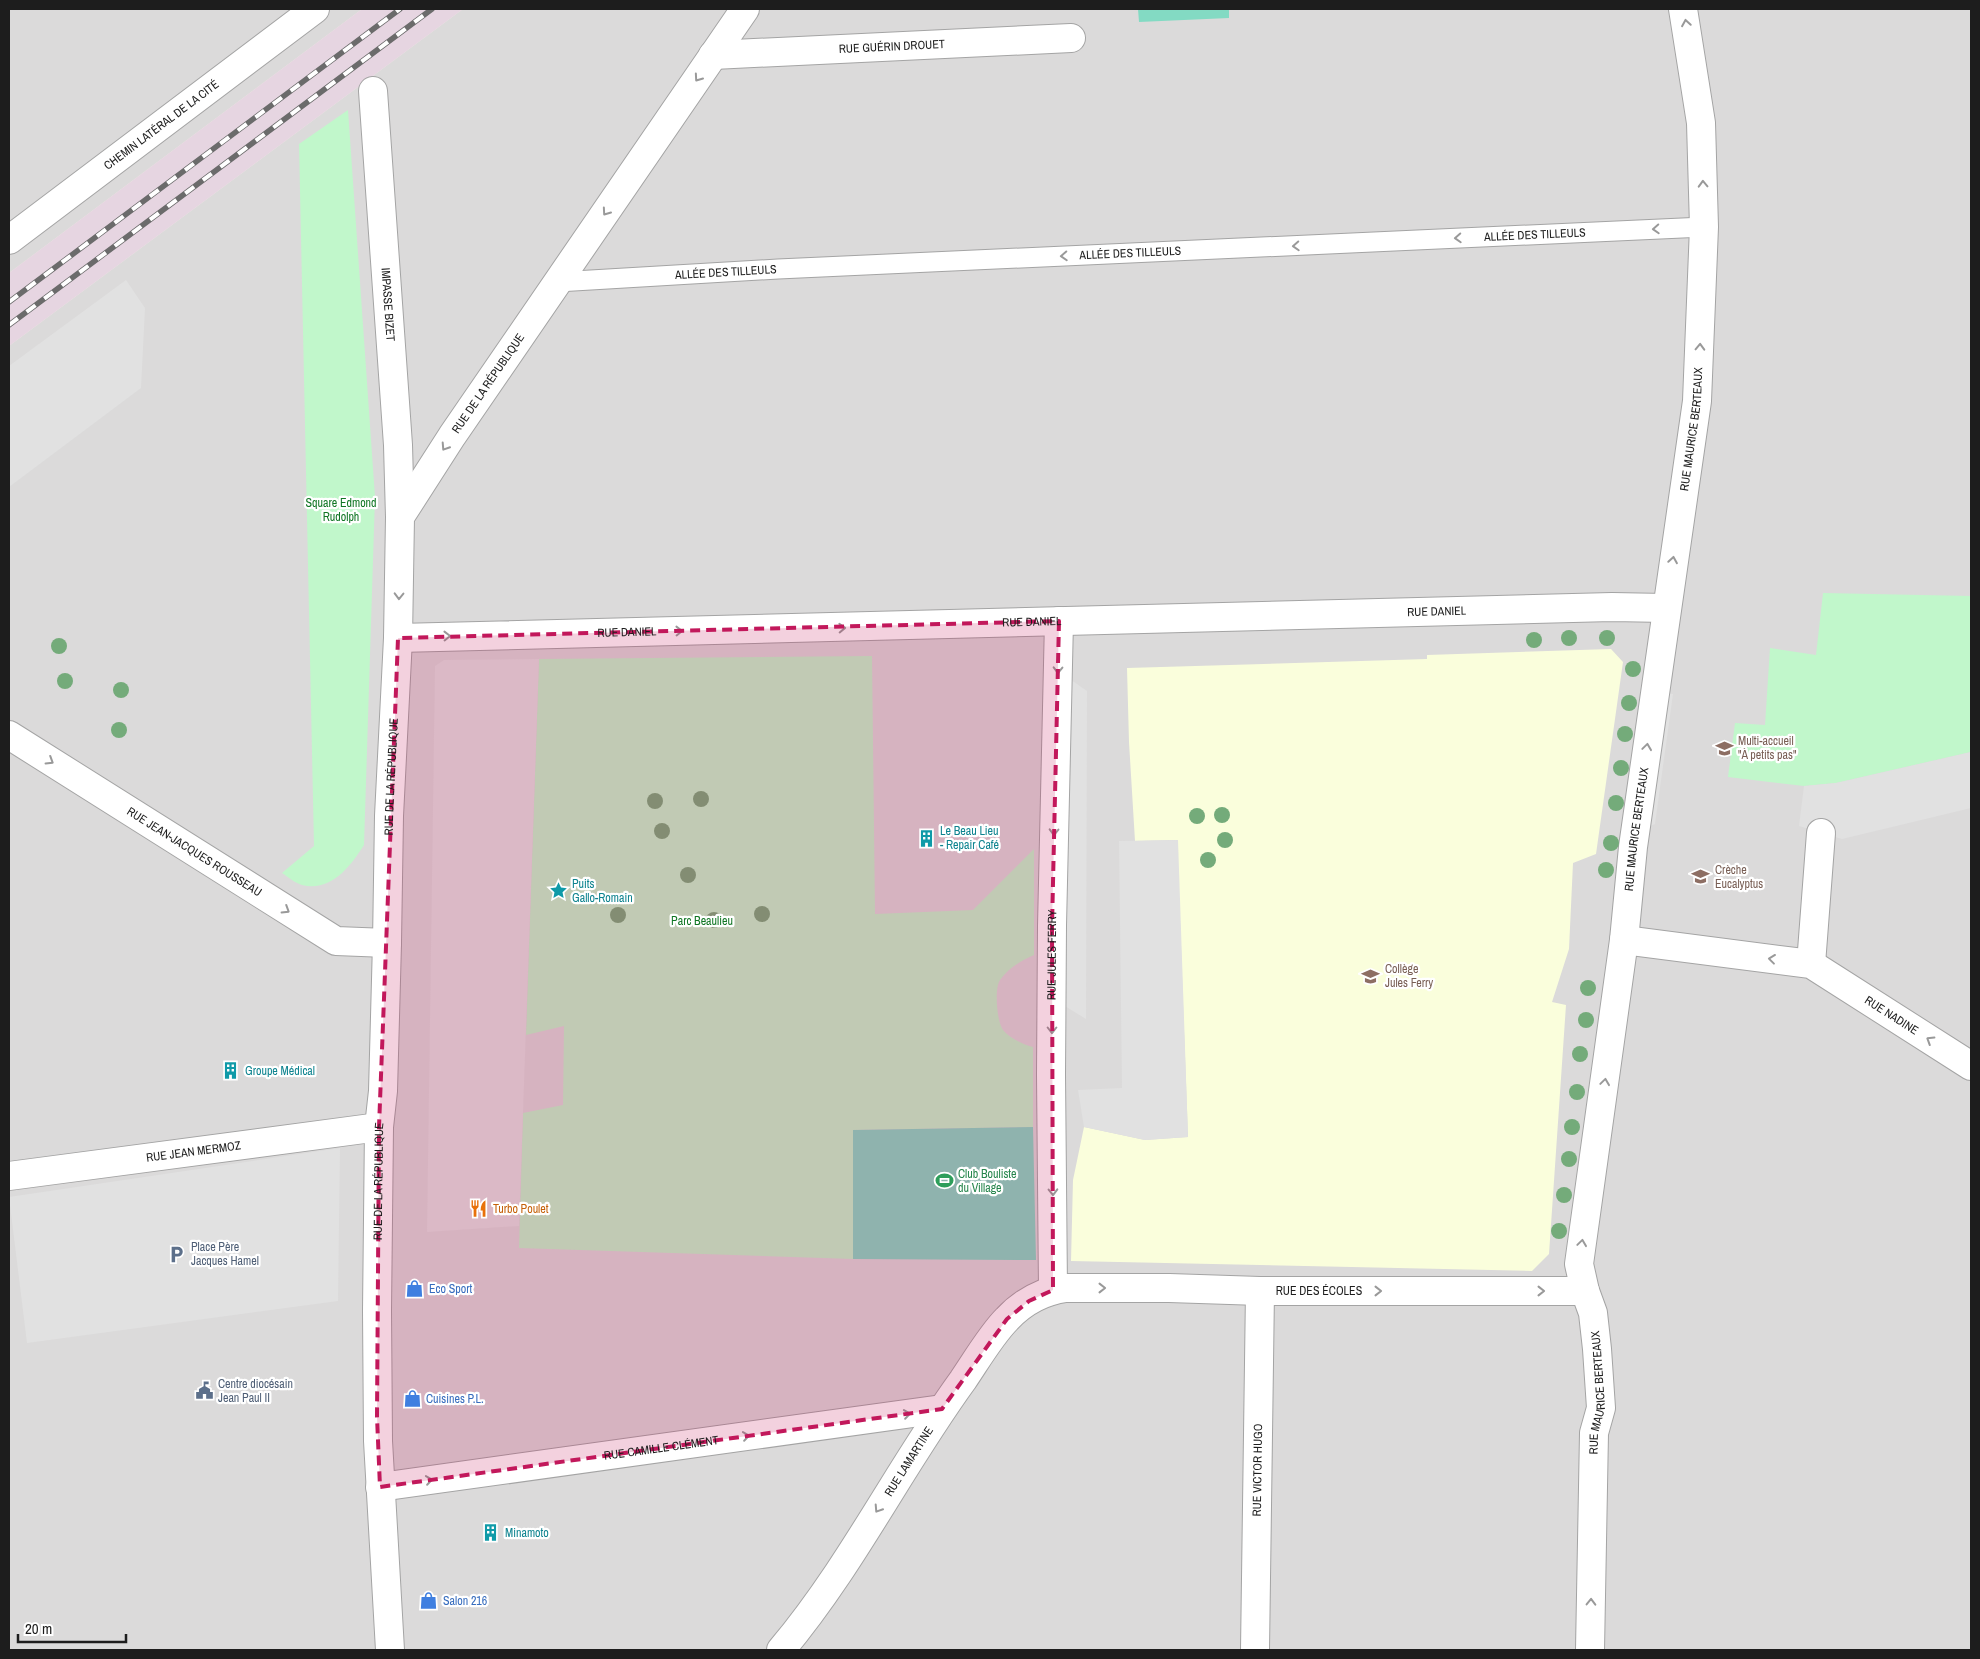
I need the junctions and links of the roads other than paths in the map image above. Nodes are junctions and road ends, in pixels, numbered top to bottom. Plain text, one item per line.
1 (315, 9) edge
2 (745, 9) edge
3 (1683, 9) edge
4 (1071, 38) dead end
5 (714, 55) junction
6 (372, 92) dead end
7 (1704, 227) junction
8 (9, 240) edge
9 (557, 282) junction
10 (400, 517) junction
11 (1666, 608) junction
12 (1059, 621) junction
13 (398, 638) junction
14 (9, 735) edge
15 (1821, 833) dead end
16 (1624, 940) junction
17 (387, 943) junction
18 (1810, 964) junction
19 (1971, 1066) edge
20 (379, 1127) junction
21 (9, 1176) edge
22 (1053, 1290) junction
23 (1260, 1290) junction
24 (1585, 1291) junction
25 (942, 1409) junction
26 (380, 1487) junction
27 (390, 1650) edge
28 (780, 1650) edge
29 (1255, 1650) edge
30 (1590, 1650) edge

1 - 8 street, CHEMIN LATÉRAL DE LA CITÉ
2 - 5 street, RUE DE LA RÉPUBLIQUE
7 -> 3 street, RUE MAURICE BERTEAUX
4 - 5 street, RUE GUÉRIN DROUET
5 -> 9 street, RUE DE LA RÉPUBLIQUE
6 - 10 street, IMPASSE BIZET
7 -> 9 lane, ALLÉE DES TILLEULS
11 -> 7 street, RUE MAURICE BERTEAUX
9 -> 10 street, RUE DE LA RÉPUBLIQUE
10 -> 13 street, RUE DE LA RÉPUBLIQUE
11 - 12 street, RUE DANIEL
16 -> 11 street, RUE MAURICE BERTEAUX
13 -> 12 street, RUE DANIEL
12 -> 22 street, RUE JULES FERRY
13 - 17 street, RUE DE LA RÉPUBLIQUE
14 -> 17 street, RUE JEAN-JACQUES ROUSSEAU
15 - 18 street
18 -> 16 street, RUE NADINE
24 -> 16 street, RUE MAURICE BERTEAUX
17 - 20 street, RUE DE LA RÉPUBLIQUE
19 -> 18 street, RUE NADINE
20 - 21 street, RUE JEAN MERMOZ
20 - 26 street, RUE DE LA RÉPUBLIQUE
22 -> 23 street, RUE DES ÉCOLES
22 - 25 street, RUE LAMARTINE
23 -> 24 street, RUE DES ÉCOLES
23 - 29 street, RUE VICTOR HUGO
30 -> 24 street, RUE MAURICE BERTEAUX
26 -> 25 street, RUE CAMILLE CLÉMENT
25 -> 28 street, RUE LAMARTINE
26 - 27 street, RUE DE LA RÉPUBLIQUE

